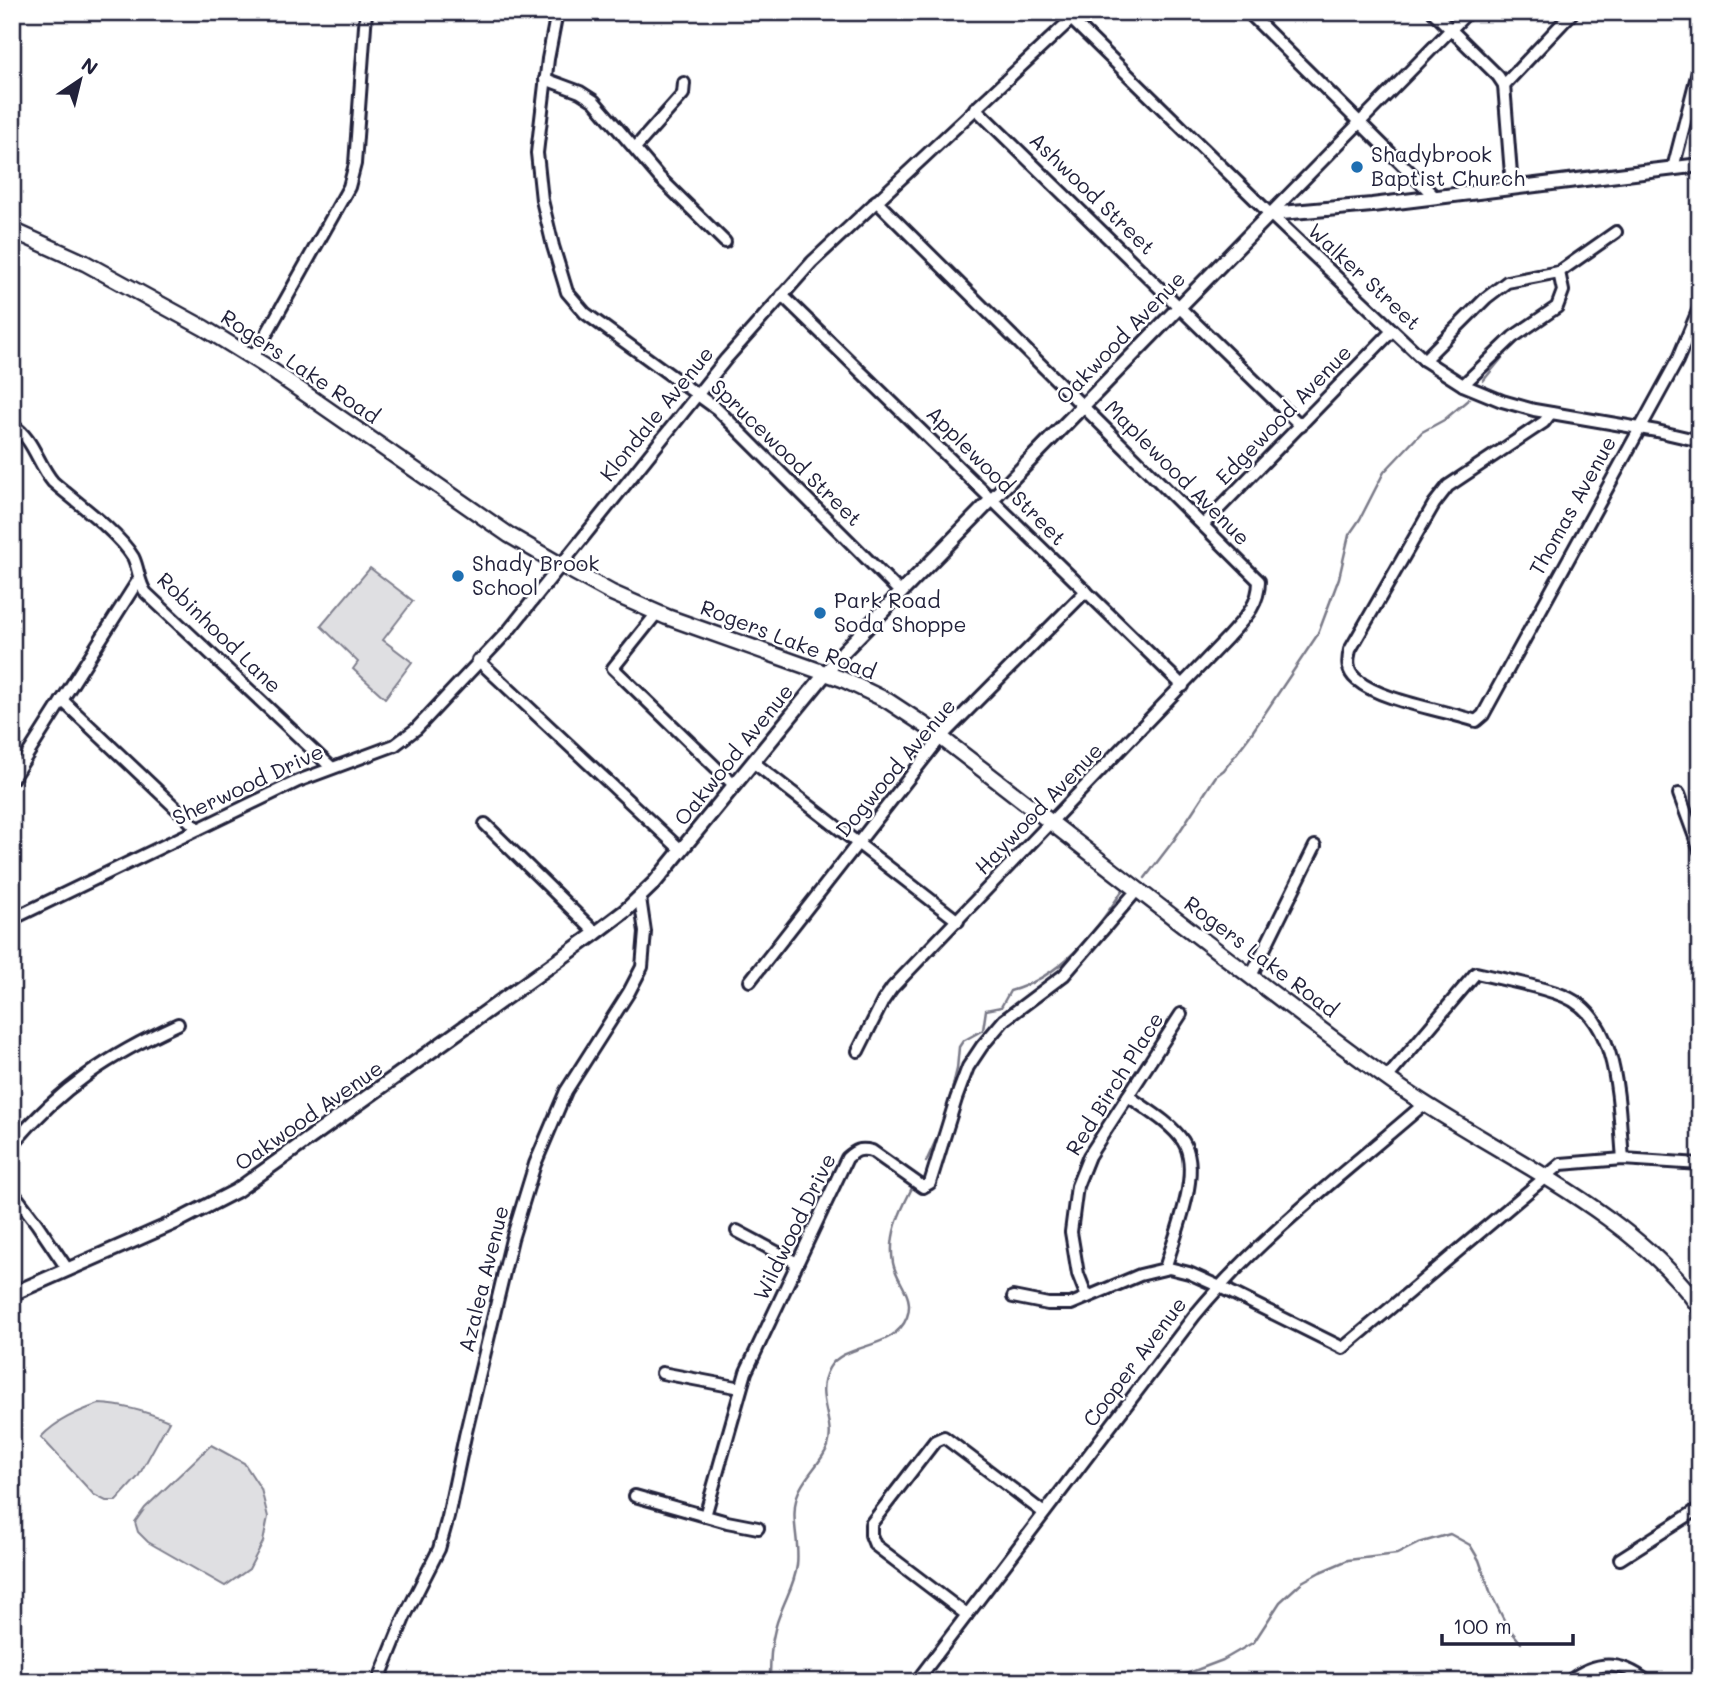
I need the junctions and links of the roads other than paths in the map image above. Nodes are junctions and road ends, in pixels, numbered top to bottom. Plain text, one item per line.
1 (366, 12) edge
2 (557, 12) edge
3 (1248, 12) edge
4 (1433, 12) edge
5 (1468, 12) edge
6 (1573, 12) edge
7 (1075, 16) edge
8 (1451, 29) junction
9 (1700, 64) edge
10 (545, 79) junction
11 (684, 83) dead end
12 (1504, 85) junction
13 (975, 108) junction
14 (1360, 122) junction
15 (635, 148) junction
16 (1700, 165) edge
17 (1673, 168) junction
18 (1512, 187) junction
19 (1435, 197) junction
20 (876, 201) junction
21 (1270, 214) junction
22 (12, 230) edge
23 (1616, 232) dead end
24 (725, 242) dead end
25 (1559, 272) junction
26 (782, 295) junction
27 (1700, 306) edge
28 (1179, 307) junction
29 (1392, 331) junction
30 (253, 358) junction
31 (1424, 360) junction
32 (1463, 385) junction
33 (698, 394) junction
34 (1082, 405) junction
35 (1551, 413) junction
36 (12, 425) edge
37 (1301, 426) junction
38 (1638, 428) junction
39 (1700, 441) edge
40 (991, 499) junction
41 (1203, 525) junction
42 (559, 565) junction
43 (139, 579) junction
44 (1086, 591) junction
45 (900, 592) junction
46 (1257, 600) joint
47 (657, 613) junction
48 (478, 660) junction
49 (825, 673) junction
50 (1183, 686) junction
51 (62, 700) junction
52 (941, 737) junction
53 (753, 762) junction
54 (331, 767) junction
55 (12, 779) edge
56 (734, 785) junction
57 (1679, 794) dead end
58 (1052, 823) junction
59 (485, 824) dead end
60 (198, 829) junction
61 (858, 844) junction
62 (1315, 846) dead end
63 (681, 850) junction
64 (1700, 850) edge
65 (1138, 888) junction
66 (640, 898) junction
67 (12, 919) edge
68 (958, 921) junction
69 (596, 933) junction
70 (1251, 976) junction
71 (750, 981) dead end
72 (1181, 1014) dead end
73 (178, 1024) dead end
74 (858, 1051) dead end
75 (1387, 1078) junction
76 (1128, 1096) junction
77 (1424, 1104) junction
78 (12, 1145) edge
79 (1623, 1158) junction
80 (1700, 1164) edge
81 (1544, 1177) junction
82 (12, 1192) edge
83 (737, 1231) dead end
84 (797, 1263) junction
85 (1165, 1269) junction
86 (68, 1270) junction
87 (1218, 1286) junction
88 (12, 1294) edge
89 (1013, 1297) dead end
90 (1087, 1297) junction
91 (1700, 1308) edge
92 (662, 1373) dead end
93 (741, 1388) junction
94 (635, 1496) dead end
95 (1700, 1508) edge
96 (1044, 1513) junction
97 (705, 1516) junction
98 (758, 1528) dead end
99 (1620, 1559) dead end
100 (967, 1615) junction
101 (378, 1682) edge
102 (916, 1682) edge
103 (1568, 1682) edge
104 (1648, 1682) edge

1 - 30 street
2 - 10 street, Sprucewood Street
3 - 14 street
4 - 8 street
5 - 8 street, Oakwood Avenue
6 - 12 street
7 - 13 street, Klondale Avenue
7 - 21 street, Walker Street
8 - 12 street
8 - 14 street, Oakwood Avenue
9 - 17 street
10 - 15 street
10 - 33 street, Sprucewood Street
11 - 15 street
12 - 18 street
13 - 20 street, Klondale Avenue
13 - 28 street, Ashwood Street
14 - 19 street
14 - 21 street, Oakwood Avenue
15 - 24 street
16 - 17 street
17 - 18 street
18 - 19 street
19 - 21 street
20 - 26 street, Klondale Avenue
20 - 34 street, Maplewood Avenue
21 - 28 street, Oakwood Avenue
21 - 29 street, Walker Street
22 - 30 main road, Rogers Lake Road
23 - 25 street
25 - 31 street
25 - 32 street
26 - 33 street, Klondale Avenue
26 - 40 street, Applewood Street
27 - 38 street, Thomas Avenue
28 - 34 street, Oakwood Avenue
28 - 37 street, Ashwood Street
29 - 31 street, Walker Street
29 - 37 street, Edgewood Avenue
30 - 42 main road, Rogers Lake Road
31 - 32 street, Walker Street
32 - 35 street, Walker Street
33 - 42 street, Klondale Avenue
33 - 45 street, Sprucewood Street
34 - 40 street, Oakwood Avenue
34 - 41 street, Maplewood Avenue
35 - 38 street, Walker Street
35 - 38 street, Thomas Avenue
36 - 43 street, Robinhood Lane
37 - 41 street, Edgewood Avenue
38 - 39 street, Walker Street
40 - 44 street, Applewood Street
40 - 45 street, Oakwood Avenue
41 - 46 street, Maplewood Avenue
42 - 47 main road, Rogers Lake Road
42 - 48 street, Klondale Avenue
43 - 51 street
43 - 54 street, Robinhood Lane
44 - 50 street, Applewood Street
44 - 52 street, Dogwood Avenue
45 - 49 street, Oakwood Avenue
46 - 50 street, Haywood Avenue
47 - 49 main road, Rogers Lake Road
47 - 56 street
48 - 54 street, Sherwood Drive
48 - 63 street
49 - 52 main road, Rogers Lake Road
49 - 53 street, Oakwood Avenue
50 - 58 street, Haywood Avenue
51 - 55 street
51 - 60 street
52 - 58 main road, Rogers Lake Road
52 - 61 street, Dogwood Avenue
53 - 56 street, Oakwood Avenue
53 - 61 street
54 - 60 street, Sherwood Drive
56 - 63 street, Oakwood Avenue
57 - 64 street
58 - 65 main road, Rogers Lake Road
58 - 68 street, Haywood Avenue
59 - 69 street
60 - 67 street, Sherwood Drive
61 - 68 street
61 - 71 street, Dogwood Avenue
62 - 70 street
63 - 66 street, Oakwood Avenue
65 - 70 main road, Rogers Lake Road
65 - 84 street, Wildwood Drive
66 - 69 street, Oakwood Avenue
66 - 101 street, Azalea Avenue
68 - 74 street, Haywood Avenue
69 - 86 street, Oakwood Avenue
70 - 75 main road, Rogers Lake Road
72 - 76 street, Red Birch Place
73 - 78 street
75 - 77 main road, Rogers Lake Road
75 - 79 street
76 - 85 street
76 - 90 street, Red Birch Place
77 - 81 main road, Rogers Lake Road
77 - 87 street, Cooper Avenue
79 - 80 street
79 - 81 street
81 - 87 street
81 - 91 main road, Rogers Lake Road
82 - 86 street
83 - 84 street
84 - 93 street, Wildwood Drive
85 - 87 street
85 - 90 street
86 - 88 street, Oakwood Avenue
87 - 96 street, Cooper Avenue
89 - 90 street
92 - 93 street
93 - 97 street, Wildwood Drive
94 - 97 street
95 - 99 street
96 - 100 street, Cooper Avenue
96 - 100 street
97 - 98 street
100 - 102 street, Cooper Avenue
103 - 104 street

